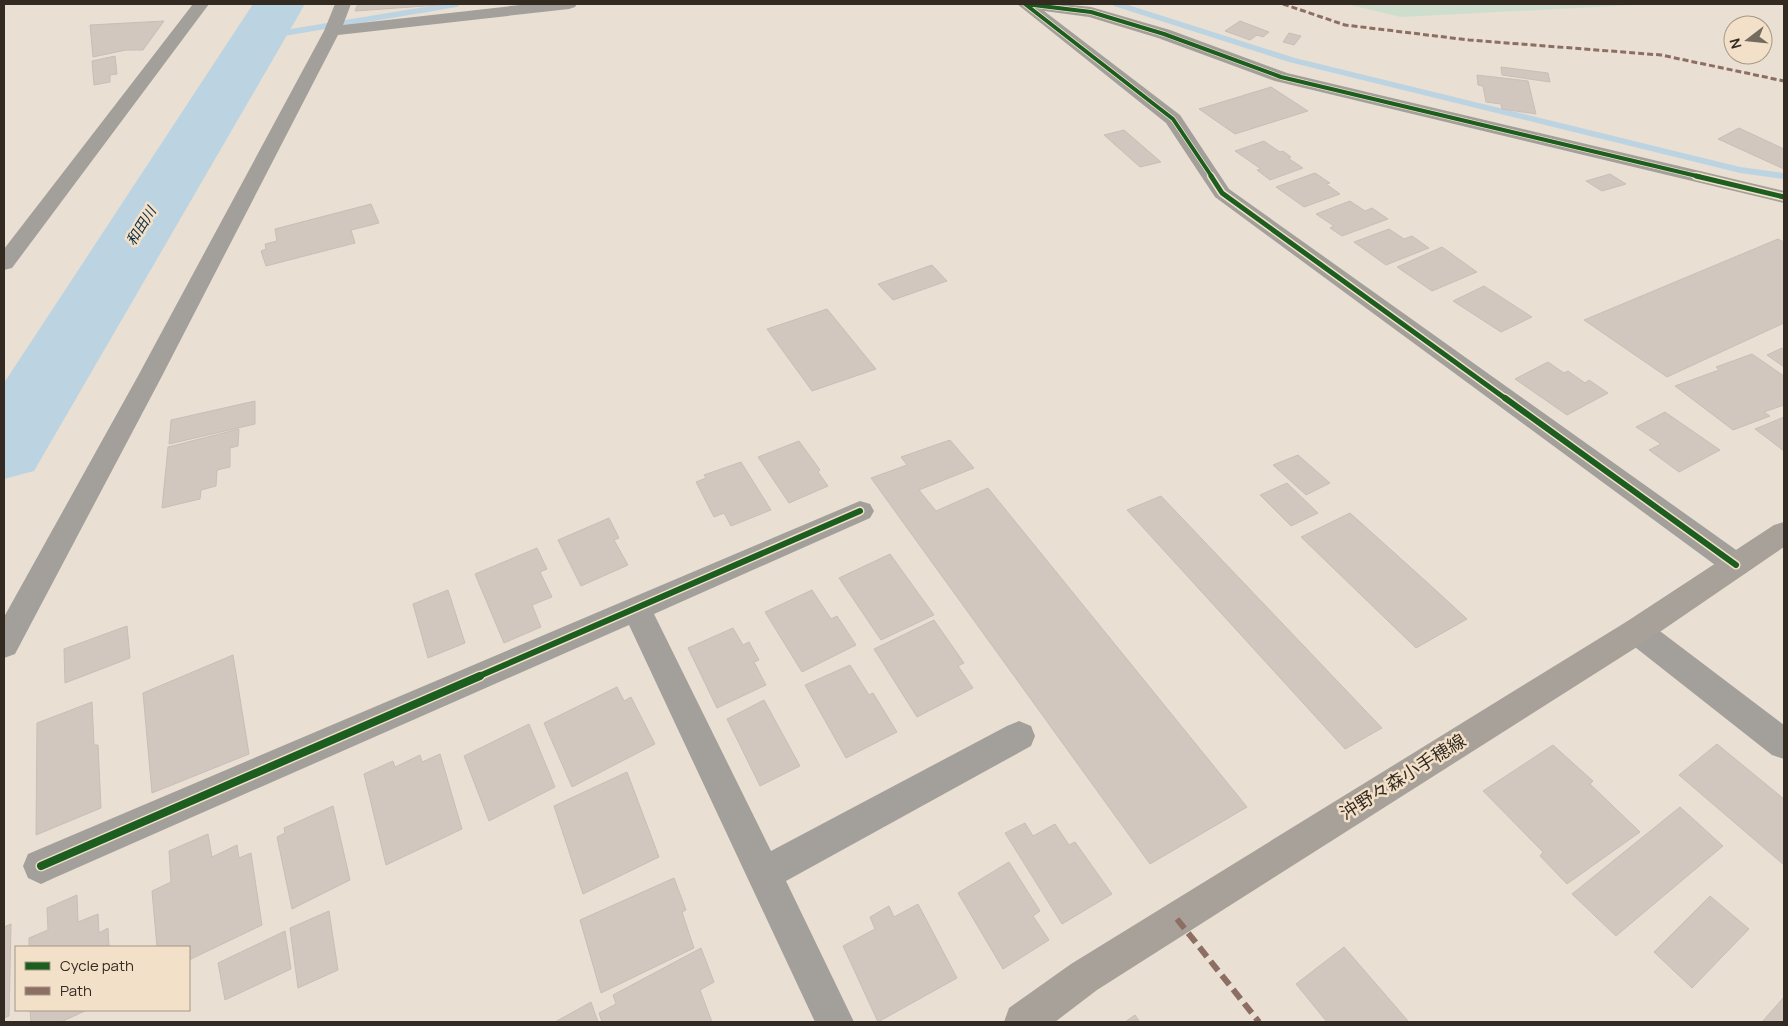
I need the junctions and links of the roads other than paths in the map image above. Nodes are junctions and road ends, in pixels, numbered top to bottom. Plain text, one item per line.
1 (201, 4) edge
2 (343, 4) edge
3 (569, 4) edge
4 (1025, 4) edge
5 (332, 31) junction
6 (1784, 197) edge
7 (4, 263) edge
8 (860, 511) dead end
9 (1784, 533) edge
10 (1736, 565) junction
11 (636, 608) junction
12 (1637, 631) junction
13 (4, 645) edge
14 (1019, 736) dead end
15 (1784, 744) edge
16 (41, 866) dead end
17 (763, 874) junction
18 (835, 1022) edge
19 (1023, 1022) edge

1 - 7 street
2 - 5 street
3 - 5 street
4 - 6 street
4 - 10 street
5 - 13 street
8 - 11 street
9 - 10 main road, 沖野々森小手穂線
10 - 12 main road, 沖野々森小手穂線
11 - 16 street
11 - 17 street
12 - 15 street
12 - 19 main road, 沖野々森小手穂線
14 - 17 street
17 - 18 street

